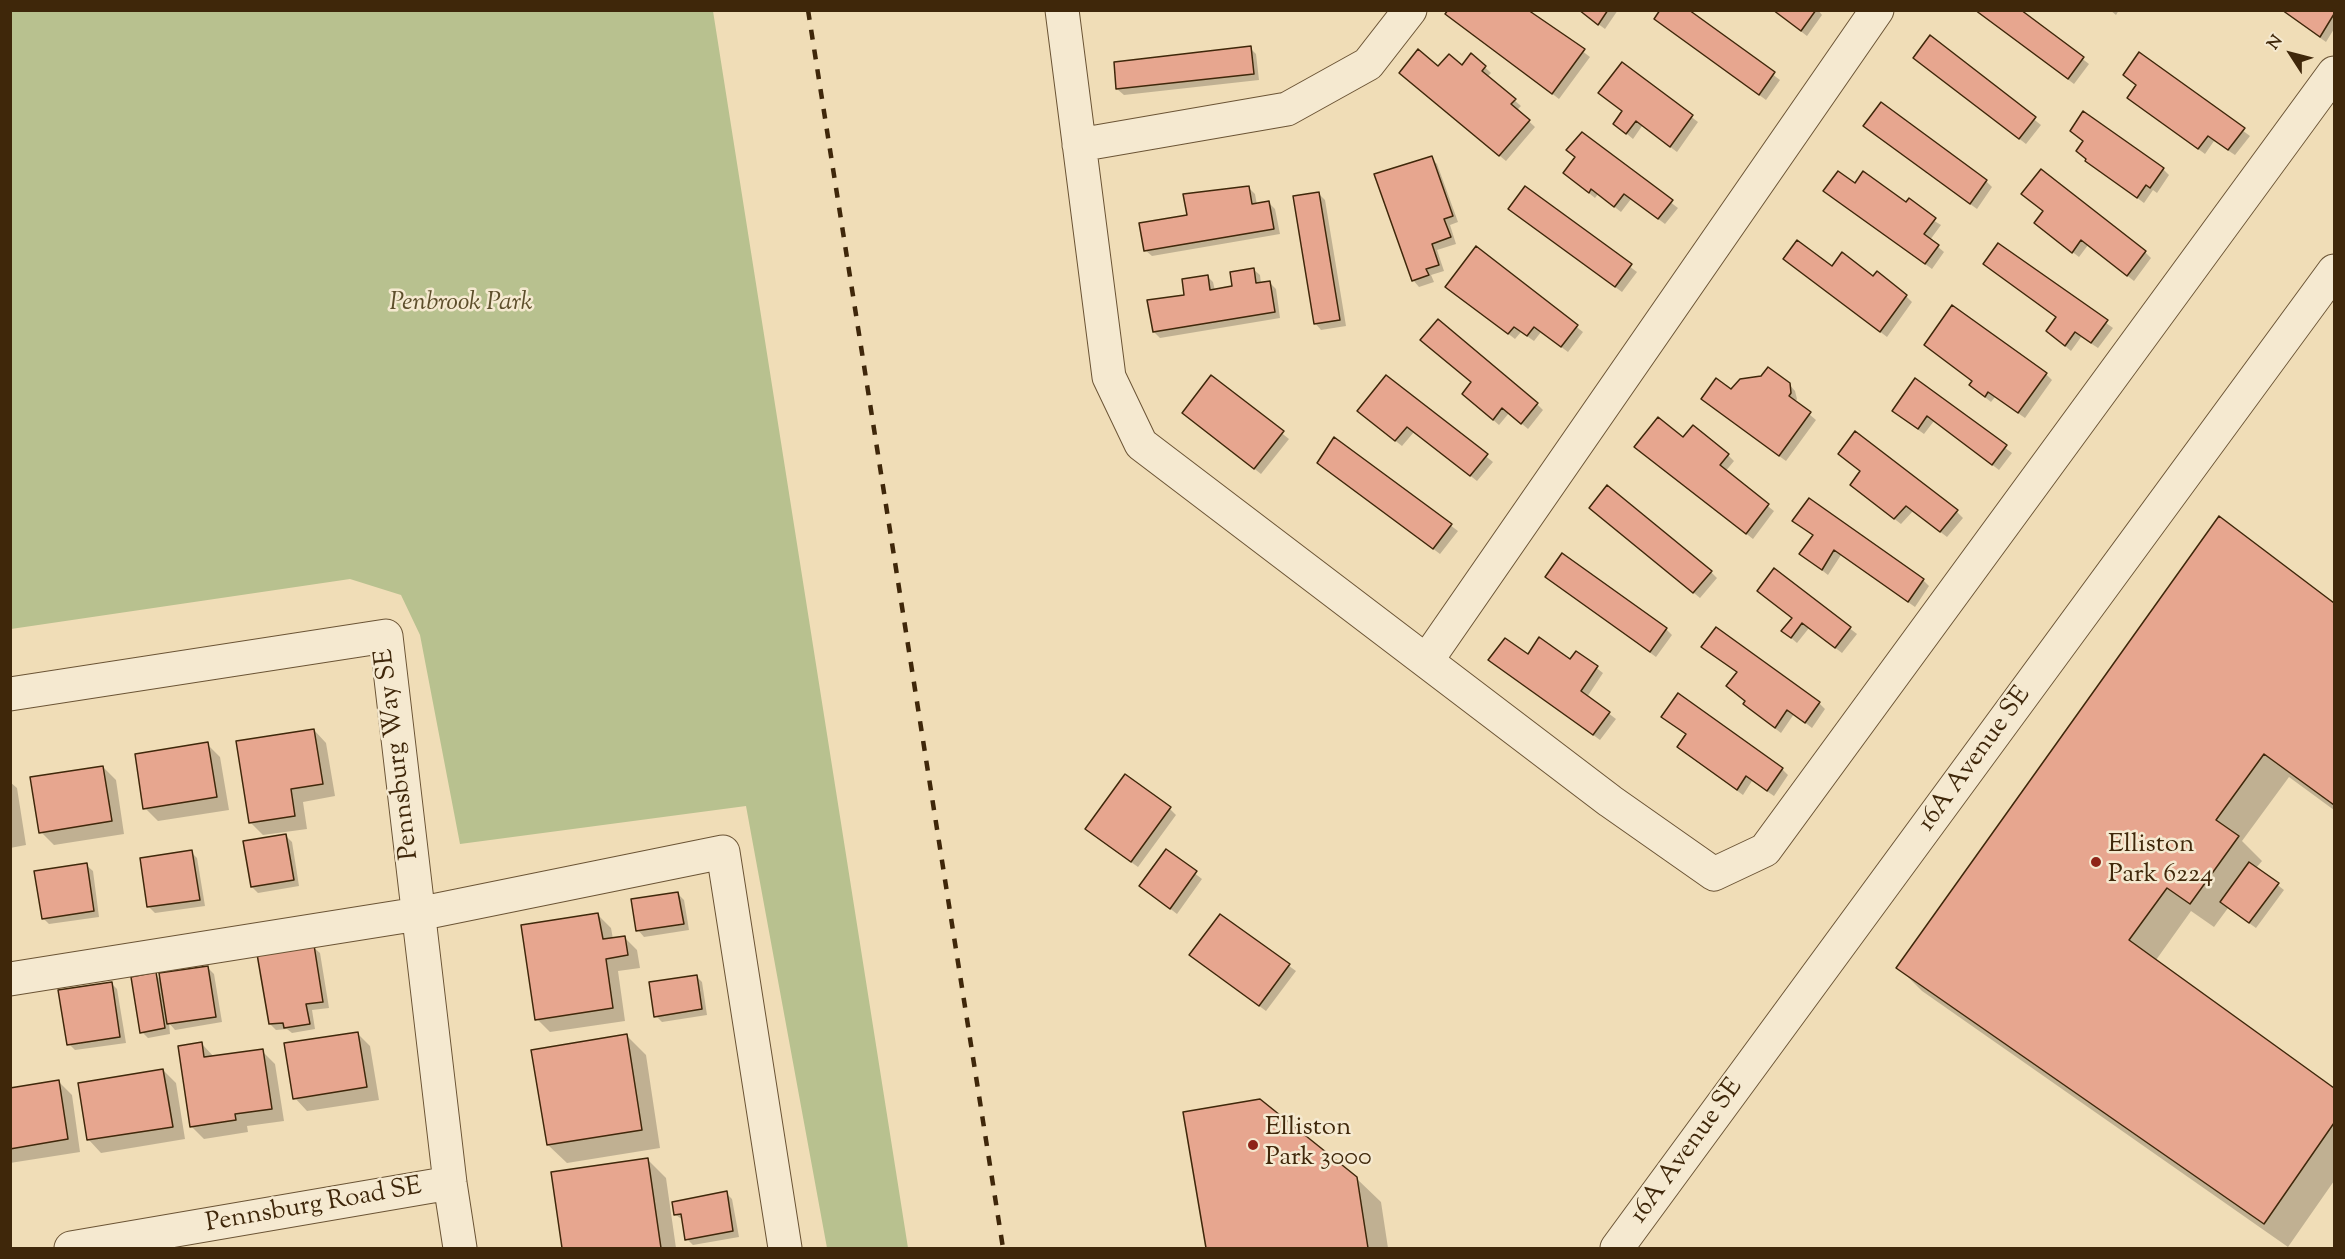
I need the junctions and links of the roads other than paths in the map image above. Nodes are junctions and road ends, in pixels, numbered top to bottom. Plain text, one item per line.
1 (1062, 10) edge
2 (1410, 10) edge
3 (1877, 10) edge
4 (2334, 73) edge
5 (1079, 145) junction
6 (2334, 271) edge
7 (1426, 660) junction
8 (10, 694) edge
9 (418, 914) junction
10 (10, 979) edge
11 (450, 1183) junction
12 (71, 1248) edge
13 (460, 1248) edge
14 (785, 1248) edge
15 (1617, 1248) edge

1 - 5 street
2 - 5 street
3 - 7 street
4 - 7 street
5 - 7 street
6 - 15 street, 16A Avenue SE
8 - 9 street, Pennsburg Way SE
9 - 10 street
9 - 11 street, Pennsburg Way SE
9 - 14 street
11 - 12 street, Pennsburg Road SE
11 - 13 street, Pennsburg Way SE

